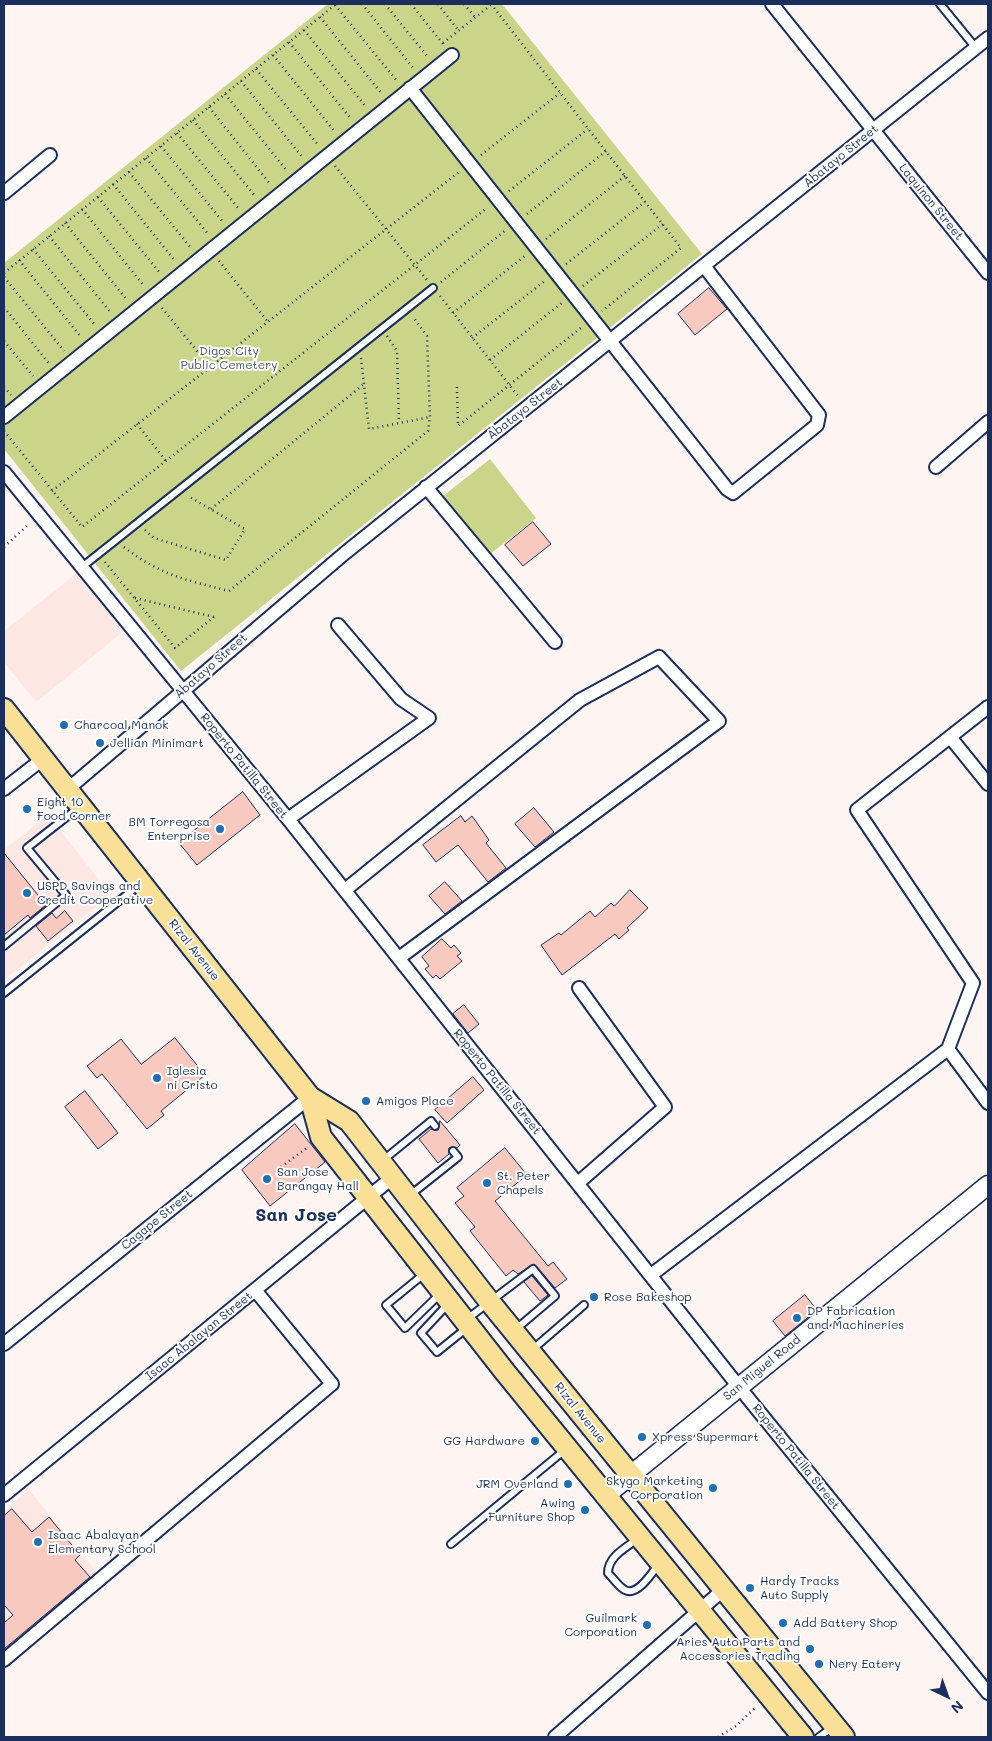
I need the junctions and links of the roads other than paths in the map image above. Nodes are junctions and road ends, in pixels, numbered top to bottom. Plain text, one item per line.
1 (772, 4) edge
2 (940, 4) edge
3 (988, 38) edge
4 (976, 48) junction
5 (452, 55) road end
6 (408, 90) junction
7 (874, 130) junction
8 (50, 155) dead end
9 (6, 186) edge
10 (704, 266) junction
11 (988, 273) edge
12 (433, 288) road end
13 (611, 341) junction
14 (4, 417) edge
15 (988, 422) edge
16 (936, 467) dead end
17 (4, 472) edge
18 (426, 487) junction
19 (82, 567) junction
20 (338, 625) dead end
21 (555, 642) dead end
22 (183, 690) junction
23 (988, 707) edge
24 (5, 713) edge
25 (950, 737) junction
26 (44, 758) junction
27 (988, 784) edge
28 (4, 789) edge
29 (68, 789) junction
30 (82, 805) junction
31 (288, 819) junction
32 (142, 883) junction
33 (345, 890) junction
34 (4, 946) edge
35 (399, 958) junction
36 (579, 988) dead end
37 (4, 993) edge
38 (948, 1049) junction
39 (310, 1097) junction
40 (988, 1103) edge
41 (435, 1126) dead end
42 (454, 1150) dead end
43 (387, 1169) junction
44 (578, 1183) junction
45 (988, 1185) edge
46 (368, 1196) junction
47 (408, 1197) junction
48 (426, 1271) junction
49 (651, 1275) junction
50 (255, 1290) junction
51 (447, 1297) junction
52 (489, 1301) junction
53 (584, 1305) dead end
54 (468, 1323) junction
55 (514, 1331) junction
56 (4, 1344) edge
57 (530, 1351) junction
58 (739, 1387) junction
59 (567, 1448) junction
60 (630, 1475) junction
61 (4, 1495) edge
62 (606, 1496) junction
63 (640, 1537) junction
64 (451, 1544) dead end
65 (661, 1562) junction
66 (724, 1589) junction
67 (700, 1610) junction
68 (753, 1625) junction
69 (728, 1645) junction
70 (4, 1660) edge
71 (988, 1693) edge
72 (832, 1733) edge
73 (555, 1737) edge
74 (803, 1737) edge

1 - 7 street, Laquinon Street
2 - 4 lane
3 - 4 street, Abatayo Street
4 - 7 street, Abatayo Street
5 - 6 street
6 - 13 street
6 - 14 street
7 - 10 street, Abatayo Street
7 - 11 street, Laquinon Street
8 - 9 street
10 - 13 street, Abatayo Street
10 - 13 street
12 - 19 lane
13 - 18 street, Abatayo Street
15 - 16 street
17 - 19 street, Roperto Patilla Street
18 - 21 street
18 - 22 street, Abatayo Street
19 - 22 street, Roperto Patilla Street
20 - 31 street
22 - 29 street, Abatayo Street
22 - 31 street, Roperto Patilla Street
23 - 25 street
24 - 26 main road, Rizal Avenue
25 - 27 street
25 - 38 street
26 - 28 street
26 - 29 main road, Rizal Avenue
29 - 30 main road, Rizal Avenue
30 - 32 main road, Rizal Avenue
30 - 34 lane
31 - 33 street, Roperto Patilla Street
32 - 37 lane
32 - 39 main road, Rizal Avenue
33 - 35 street, Roperto Patilla Street
33 - 35 street
35 - 44 street, Roperto Patilla Street
36 - 44 street
38 - 40 street
38 - 49 street
39 - 43 main road, Rizal Avenue
39 - 46 main road, Rizal Avenue
39 - 56 street, Cagape Street
41 - 43 lane
42 - 47 lane
43 - 46 street, Isaac Abalayan Street
43 - 47 main road, Rizal Avenue
44 - 49 street, Roperto Patilla Street
45 - 58 street, San Miguel Road
46 - 48 main road, Rizal Avenue
46 - 50 street, Isaac Abalayan Street
47 - 52 main road, Rizal Avenue
48 - 51 main road, Rizal Avenue
48 - 51 lane
49 - 58 street, Roperto Patilla Street
50 - 61 street, Isaac Abalayan Street
50 - 70 street
51 - 54 main road, Rizal Avenue
51 - 54 lane
52 - 54 lane
52 - 55 main road, Rizal Avenue
52 - 55 lane
53 - 57 lane
54 - 59 main road, Rizal Avenue
55 - 57 main road, Rizal Avenue
57 - 60 main road, Rizal Avenue
58 - 60 street, San Miguel Road
58 - 71 street, Roperto Patilla Street
59 - 62 main road, Rizal Avenue
59 - 64 lane
60 - 62 street, San Miguel Road
60 - 66 main road, Rizal Avenue
62 - 63 main road, Rizal Avenue
63 - 65 main road, Rizal Avenue
63 - 65 lane
65 - 67 main road, Rizal Avenue
66 - 67 street
66 - 68 main road, Rizal Avenue
67 - 69 main road, Rizal Avenue
67 - 73 street
68 - 69 main road
68 - 72 main road, Rizal Avenue
69 - 74 main road, Rizal Avenue

